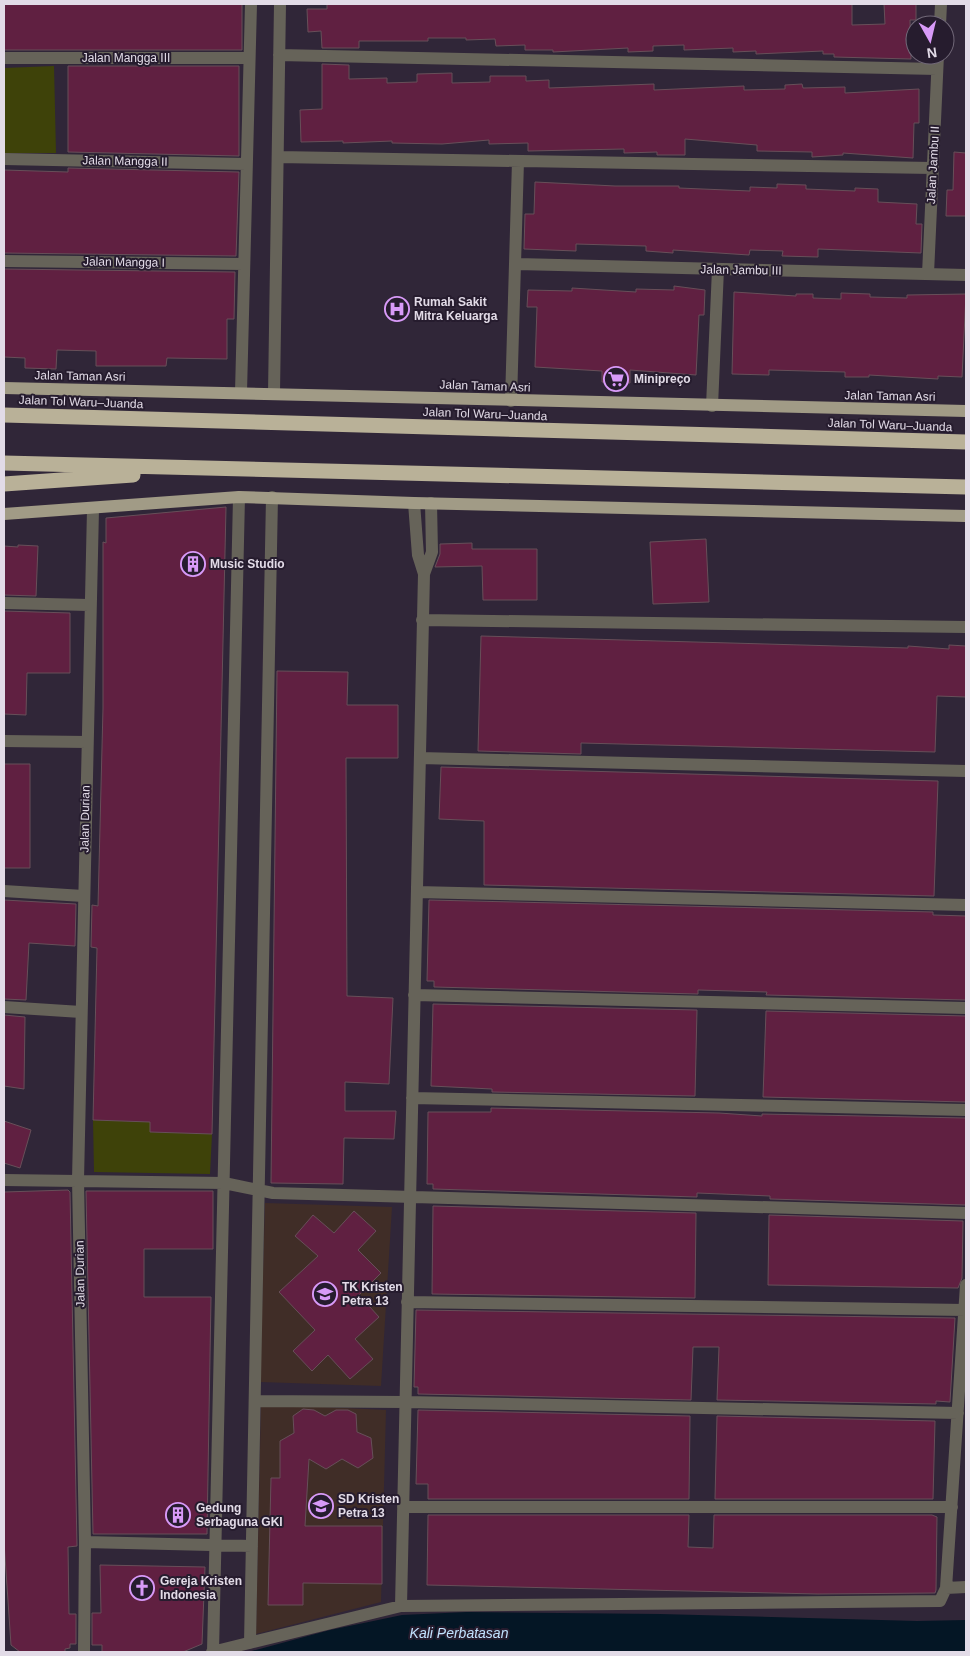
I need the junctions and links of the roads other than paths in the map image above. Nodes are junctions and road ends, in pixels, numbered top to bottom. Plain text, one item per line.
1 (251, 4) edge
2 (280, 4) edge
3 (279, 55) junction
4 (4, 58) edge
5 (249, 58) junction
6 (938, 65) edge
7 (938, 69) junction
8 (278, 158) junction
9 (4, 159) edge
10 (518, 161) junction
11 (246, 164) junction
12 (933, 168) junction
13 (4, 261) edge
14 (244, 264) junction
15 (516, 264) junction
16 (718, 269) junction
17 (928, 274) junction
18 (966, 275) edge
19 (4, 388) edge
20 (241, 392) junction
21 (274, 393) junction
22 (511, 401) junction
23 (712, 406) junction
24 (966, 411) edge
25 (4, 415) edge
26 (966, 442) edge
27 (4, 463) edge
28 (222, 469) junction
29 (4, 484) edge
30 (966, 487) edge
31 (239, 497) junction
32 (272, 497) junction
33 (414, 503) junction
34 (431, 503) junction
35 (93, 509) junction
36 (4, 514) edge
37 (966, 516) edge
38 (424, 574) junction
39 (4, 603) edge
40 (90, 605) junction
41 (422, 620) junction
42 (966, 627) edge
43 (4, 740) edge
44 (86, 742) junction
45 (420, 758) junction
46 (966, 771) edge
47 (4, 890) edge
48 (417, 892) junction
49 (83, 896) junction
50 (966, 905) edge
51 (414, 995) junction
52 (4, 1007) edge
53 (966, 1008) edge
54 (81, 1012) junction
55 (412, 1098) junction
56 (966, 1110) edge
57 (4, 1180) edge
58 (78, 1180) junction
59 (224, 1183) junction
60 (259, 1190) junction
61 (410, 1197) junction
62 (966, 1213) edge
63 (966, 1285) edge
64 (407, 1302) junction
65 (965, 1310) junction
66 (255, 1401) junction
67 (405, 1402) junction
68 (958, 1413) junction
69 (403, 1507) junction
70 (952, 1507) junction
71 (85, 1542) junction
72 (216, 1544) junction
73 (252, 1546) junction
74 (966, 1587) edge
75 (946, 1588) junction
76 (401, 1606) junction
77 (250, 1643) junction
78 (84, 1652) edge
79 (213, 1652) edge

1 - 5 street
2 - 3 street
3 - 7 street
3 - 8 street
4 - 5 street, Jalan Mangga III
5 - 11 street
6 - 7 street, Jalan Jambu II
7 - 12 street, Jalan Jambu II
8 - 10 street
8 - 21 street
9 - 11 street, Jalan Mangga II
10 - 12 street
10 - 15 street
11 - 14 street
12 - 17 street, Jalan Jambu II
13 - 14 street, Jalan Mangga I
14 - 20 street
15 - 16 street, Jalan Jambu III
15 - 22 street
16 - 17 street, Jalan Jambu III
16 - 23 street
17 - 18 street, Jalan Jambu III
19 - 20 main road, Jalan Taman Asri
20 - 21 main road, Jalan Taman Asri
21 - 22 main road, Jalan Taman Asri
22 - 23 main road, Jalan Taman Asri
23 - 24 main road, Jalan Taman Asri
25 - 26 highway, Jalan Tol Waru–Juanda
27 - 28 highway
28 - 29 highway
28 - 30 highway
31 - 32 main road
31 - 35 main road
31 - 59 street
32 - 33 main road
32 - 60 street
33 - 34 main road
33 - 38 street
34 - 37 main road
34 - 38 street
35 - 36 main road
35 - 40 street, Jalan Durian
38 - 41 street
39 - 40 street
40 - 44 street, Jalan Durian
41 - 42 street
41 - 45 street
43 - 44 street
44 - 49 street, Jalan Durian
45 - 46 street
45 - 48 street
47 - 49 street
48 - 50 street
48 - 51 street
49 - 54 street, Jalan Durian
51 - 53 street
51 - 55 street
52 - 54 street
54 - 58 street, Jalan Durian
55 - 56 street
55 - 61 street
57 - 58 street
58 - 59 street
58 - 71 street, Jalan Durian
59 - 60 street
59 - 72 street
60 - 61 street
60 - 66 street
61 - 62 street
61 - 64 street
63 - 65 street
64 - 65 street
64 - 67 street
65 - 68 street
66 - 67 street
66 - 73 street
67 - 68 street
67 - 69 street
68 - 70 street
69 - 70 street
69 - 76 street
70 - 75 street
71 - 72 street
71 - 78 street, Jalan Durian
72 - 73 street
72 - 79 street
73 - 77 street
74 - 75 street
75 - 76 street
76 - 77 street
77 - 79 street

